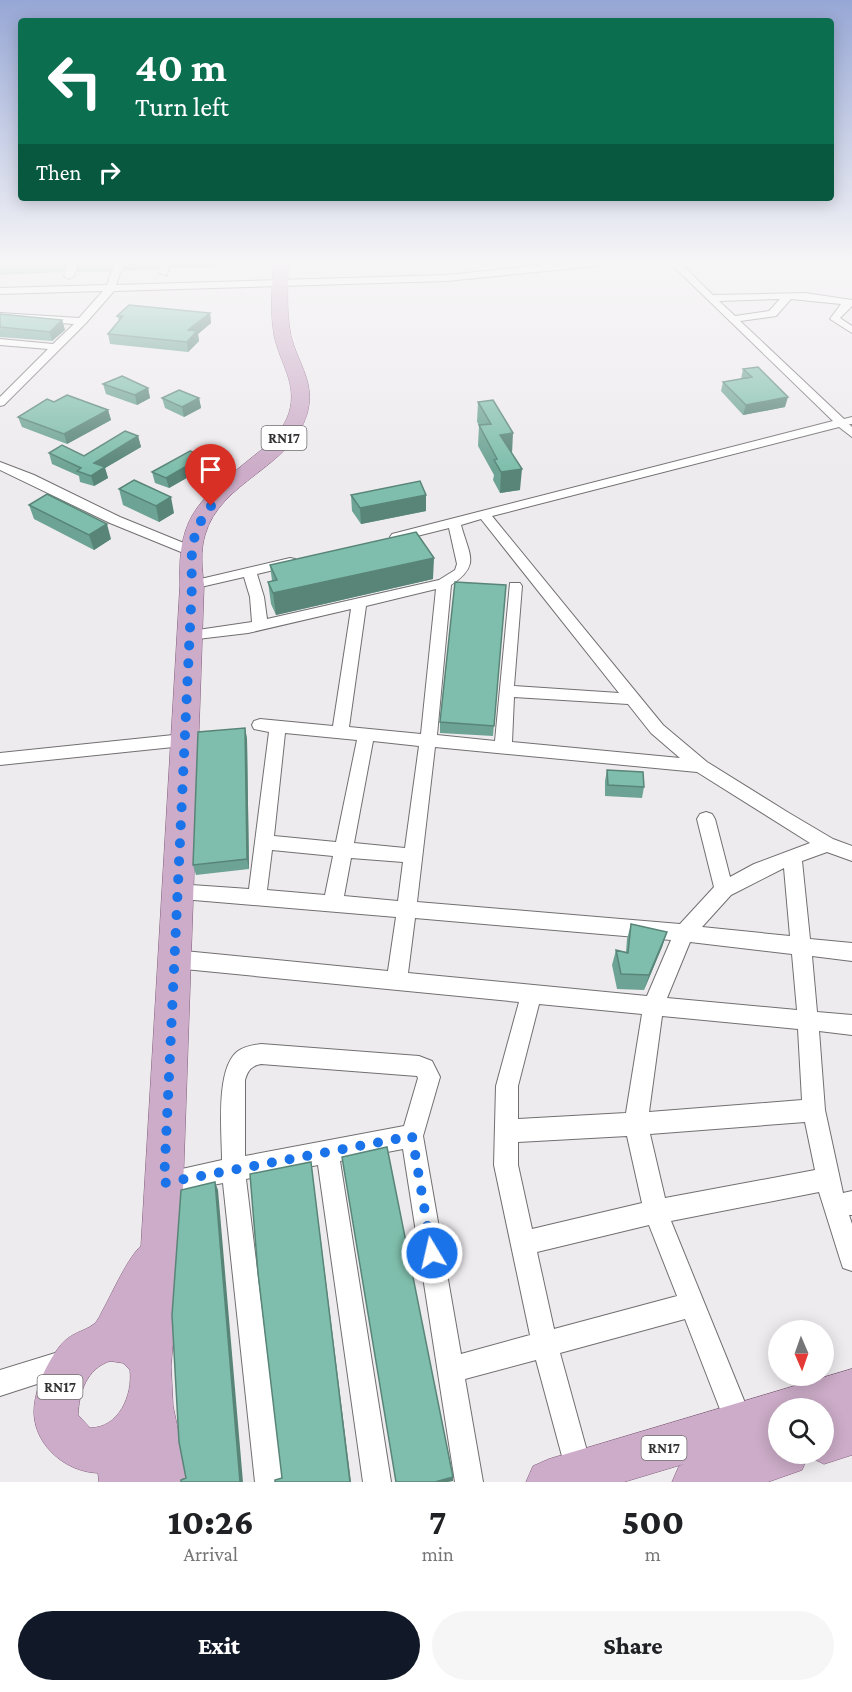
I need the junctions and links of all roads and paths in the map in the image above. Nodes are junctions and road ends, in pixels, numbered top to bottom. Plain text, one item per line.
1 (72, 331) edge
2 (283, 331) edge
3 (746, 331) edge
4 (0, 342) edge
5 (56, 347) junction
6 (0, 403) edge
7 (846, 421) edge
8 (852, 433) edge
9 (0, 466) edge
10 (485, 516) junction
11 (454, 523) junction
12 (386, 539) edge
13 (191, 551) junction
14 (306, 558) edge
15 (249, 572) junction
16 (444, 584) junction
17 (192, 585) junction
18 (515, 586) dead end
19 (359, 603) junction
20 (260, 625) junction
21 (189, 635) junction
22 (506, 691) junction
23 (631, 699) junction
24 (340, 731) junction
25 (366, 735) junction
26 (183, 740) junction
27 (428, 741) junction
28 (503, 747) junction
29 (0, 759) edge
30 (701, 766) junction
31 (706, 819) dead end
32 (263, 842) junction
33 (827, 844) junction
34 (343, 850) junction
35 (852, 854) edge
36 (413, 856) junction
37 (792, 857) junction
38 (724, 889) junction
39 (177, 892) junction
40 (257, 897) junction
41 (333, 903) junction
42 (406, 909) junction
43 (684, 933) junction
44 (800, 945) junction
45 (852, 952) edge
46 (174, 959) junction
47 (397, 981) junction
48 (531, 994) junction
49 (653, 1006) junction
50 (808, 1021) junction
51 (852, 1026) edge
52 (814, 1110) junction
53 (636, 1124) junction
54 (507, 1131) junction
55 (412, 1136) junction
56 (327, 1151) junction
57 (233, 1171) junction
58 (828, 1179) junction
59 (164, 1183) junction
60 (843, 1204) edge
61 (656, 1212) junction
62 (523, 1243) junction
63 (161, 1246) junction
64 (852, 1259) edge
65 (693, 1304) junction
66 (545, 1344) junction
67 (92, 1350) junction
68 (451, 1370) junction
69 (0, 1383) edge
70 (150, 1385) junction
71 (759, 1419) edge
72 (768, 1460) edge
73 (120, 1463) edge
74 (564, 1478) edge
75 (166, 1482) edge
76 (268, 1482) edge
77 (377, 1482) edge
78 (469, 1482) edge
79 (696, 1482) edge

1 - 5 street
2 - 13 main road, RN17
3 - 7 street
4 - 5 street
5 - 6 street
7 - 8 street
7 - 10 street
9 - 13 street
10 - 11 street
10 - 23 street
11 - 12 street
11 - 16 street
13 - 17 main road, RN17
14 - 15 street
15 - 17 street
15 - 20 street
16 - 19 street
16 - 27 street
17 - 21 main road, RN17
18 - 22 street
19 - 20 street
19 - 24 street
20 - 21 street
21 - 26 main road, RN17
22 - 23 street
22 - 28 street
23 - 30 street
24 - 25 street
24 - 32 street
25 - 27 street
25 - 34 street
26 - 29 street
26 - 39 main road, RN17
27 - 28 street
27 - 36 street
28 - 30 street
30 - 33 street
31 - 38 street
32 - 34 street
32 - 40 street
33 - 35 street
33 - 37 street
34 - 36 street
34 - 41 street
36 - 42 street
37 - 38 street
37 - 44 street
38 - 43 street
39 - 40 street
39 - 46 main road, RN17
40 - 41 street
41 - 42 street
42 - 43 street
42 - 47 street
43 - 44 street
43 - 49 street
44 - 45 street
44 - 50 street
46 - 47 street
46 - 59 main road, RN17
47 - 48 street
48 - 49 street
48 - 54 street
49 - 50 street
49 - 53 street
50 - 51 street
50 - 52 street
52 - 53 street
52 - 58 street
53 - 54 street
53 - 61 street
54 - 62 street
55 - 56 street
55 - 57 street
55 - 68 street
56 - 57 street
56 - 77 street
57 - 59 street
57 - 76 street
58 - 60 street
58 - 61 street
59 - 63 main road, RN17
60 - 64 street
61 - 62 street
61 - 65 street
62 - 66 street
63 - 67 main road, RN17
63 - 70 main road, RN17
65 - 66 street
65 - 71 street
66 - 68 street
66 - 74 street
67 - 69 street
67 - 70 main road, RN17
67 - 73 main road, RN17
68 - 78 street
70 - 73 main road, RN17
70 - 75 main road, RN17
71 - 74 main road, RN17
72 - 79 main road, RN17

